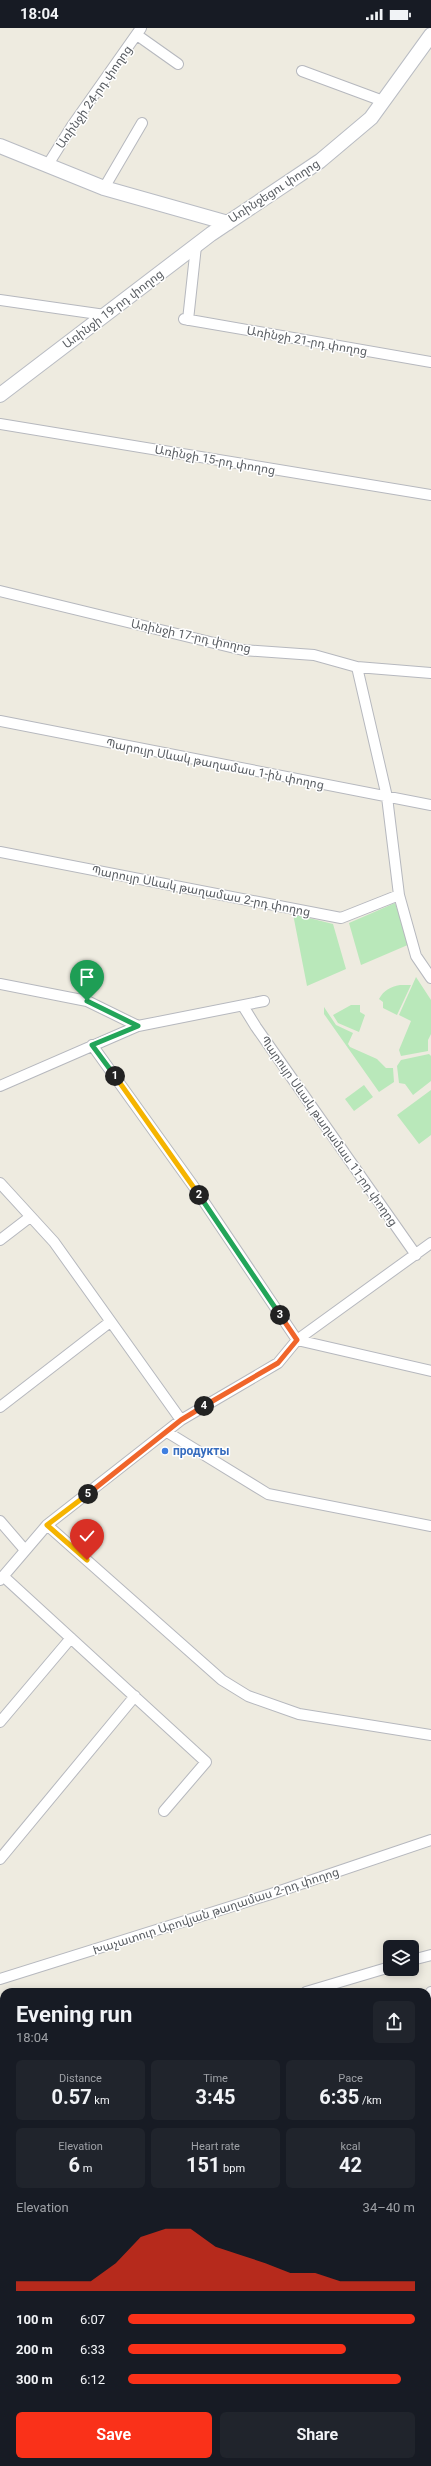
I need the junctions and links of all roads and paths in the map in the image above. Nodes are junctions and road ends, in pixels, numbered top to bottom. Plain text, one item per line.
1 (139, 31) edge
2 (431, 35) edge
3 (178, 64) dead end
4 (302, 71) dead end
5 (383, 102) junction
6 (142, 123) dead end
7 (0, 146) edge
8 (47, 166) junction
9 (104, 188) junction
10 (228, 223) junction
11 (196, 246) junction
12 (0, 300) edge
13 (105, 315) junction
14 (431, 362) edge
15 (0, 396) edge
16 (0, 424) edge
17 (431, 495) edge
18 (0, 591) edge
19 (357, 667) junction
20 (431, 673) edge
21 (0, 721) edge
22 (387, 797) junction
23 (431, 805) edge
24 (0, 852) edge
25 (399, 895) junction
26 (431, 978) edge
27 (0, 984) edge
28 (264, 1001) dead end
29 (243, 1006) junction
30 (138, 1026) junction
31 (92, 1045) junction
32 (0, 1086) edge
33 (0, 1183) edge
34 (30, 1217) junction
35 (0, 1240) edge
36 (431, 1243) edge
37 (416, 1255) junction
38 (110, 1322) junction
39 (297, 1340) junction
40 (431, 1371) edge
41 (0, 1407) edge
42 (181, 1420) junction
43 (167, 1432) junction
44 (0, 1521) edge
45 (47, 1525) junction
46 (431, 1526) edge
47 (25, 1550) junction
48 (2, 1578) edge
49 (71, 1638) junction
50 (135, 1696) junction
51 (0, 1722) edge
52 (431, 1735) edge
53 (164, 1811) dead end
54 (431, 1840) edge
55 (0, 1859) edge
56 (431, 1955) edge
57 (419, 1958) edge
58 (383, 1969) edge
59 (0, 1979) edge
60 (319, 1988) edge

1 - 3 street
1 - 8 street, Առինջի 24-րդ փողոց
2 - 5 street, Առինջեցու փողոց
4 - 5 street
5 - 10 street, Առինջեցու փողոց
6 - 9 street
7 - 8 street, Առինջեցու փողոց
8 - 9 street, Առինջեցու փողոց
9 - 10 street, Առինջեցու փողոց
10 - 11 street, Առինջի 19-րդ փողոց
11 - 13 street, Առինջի 19-րդ փողոց
11 - 14 street, Առինջի 21-րդ փողոց
12 - 13 street
13 - 15 street, Առինջի 19-րդ փողոց
16 - 17 street, Առինջի 15-րդ փողոց
18 - 19 street, Առինջի 17-րդ փողոց
19 - 20 street, Առինջի 17-րդ փողոց
19 - 22 street
21 - 22 street, Պարույր Սևակ թաղամաս 1-ին փողոց
22 - 23 street, Պարույր Սևակ թաղամաս 1-ին փողոց
22 - 25 street
24 - 25 street, Պարույր Սևակ թաղամաս 2-րդ փողոց
25 - 26 street
27 - 30 street
28 - 29 street
29 - 30 street
29 - 37 street, Պարույր Սևակ թաղամաս 11-րդ փողոց
30 - 31 street
31 - 32 street
31 - 39 street
33 - 34 street
34 - 35 street
34 - 38 street
36 - 37 street
37 - 39 street
38 - 41 street
38 - 42 street
39 - 40 street
39 - 42 street
42 - 43 street
43 - 45 street
43 - 46 street
44 - 47 street
45 - 47 street
45 - 52 street
47 - 48 street
48 - 49 street
49 - 50 street
49 - 51 street
50 - 53 street
50 - 55 street
54 - 59 street, Խաչատուր Աբովյան թաղամաս 2-րդ փողոց
56 - 57 street
58 - 60 street

